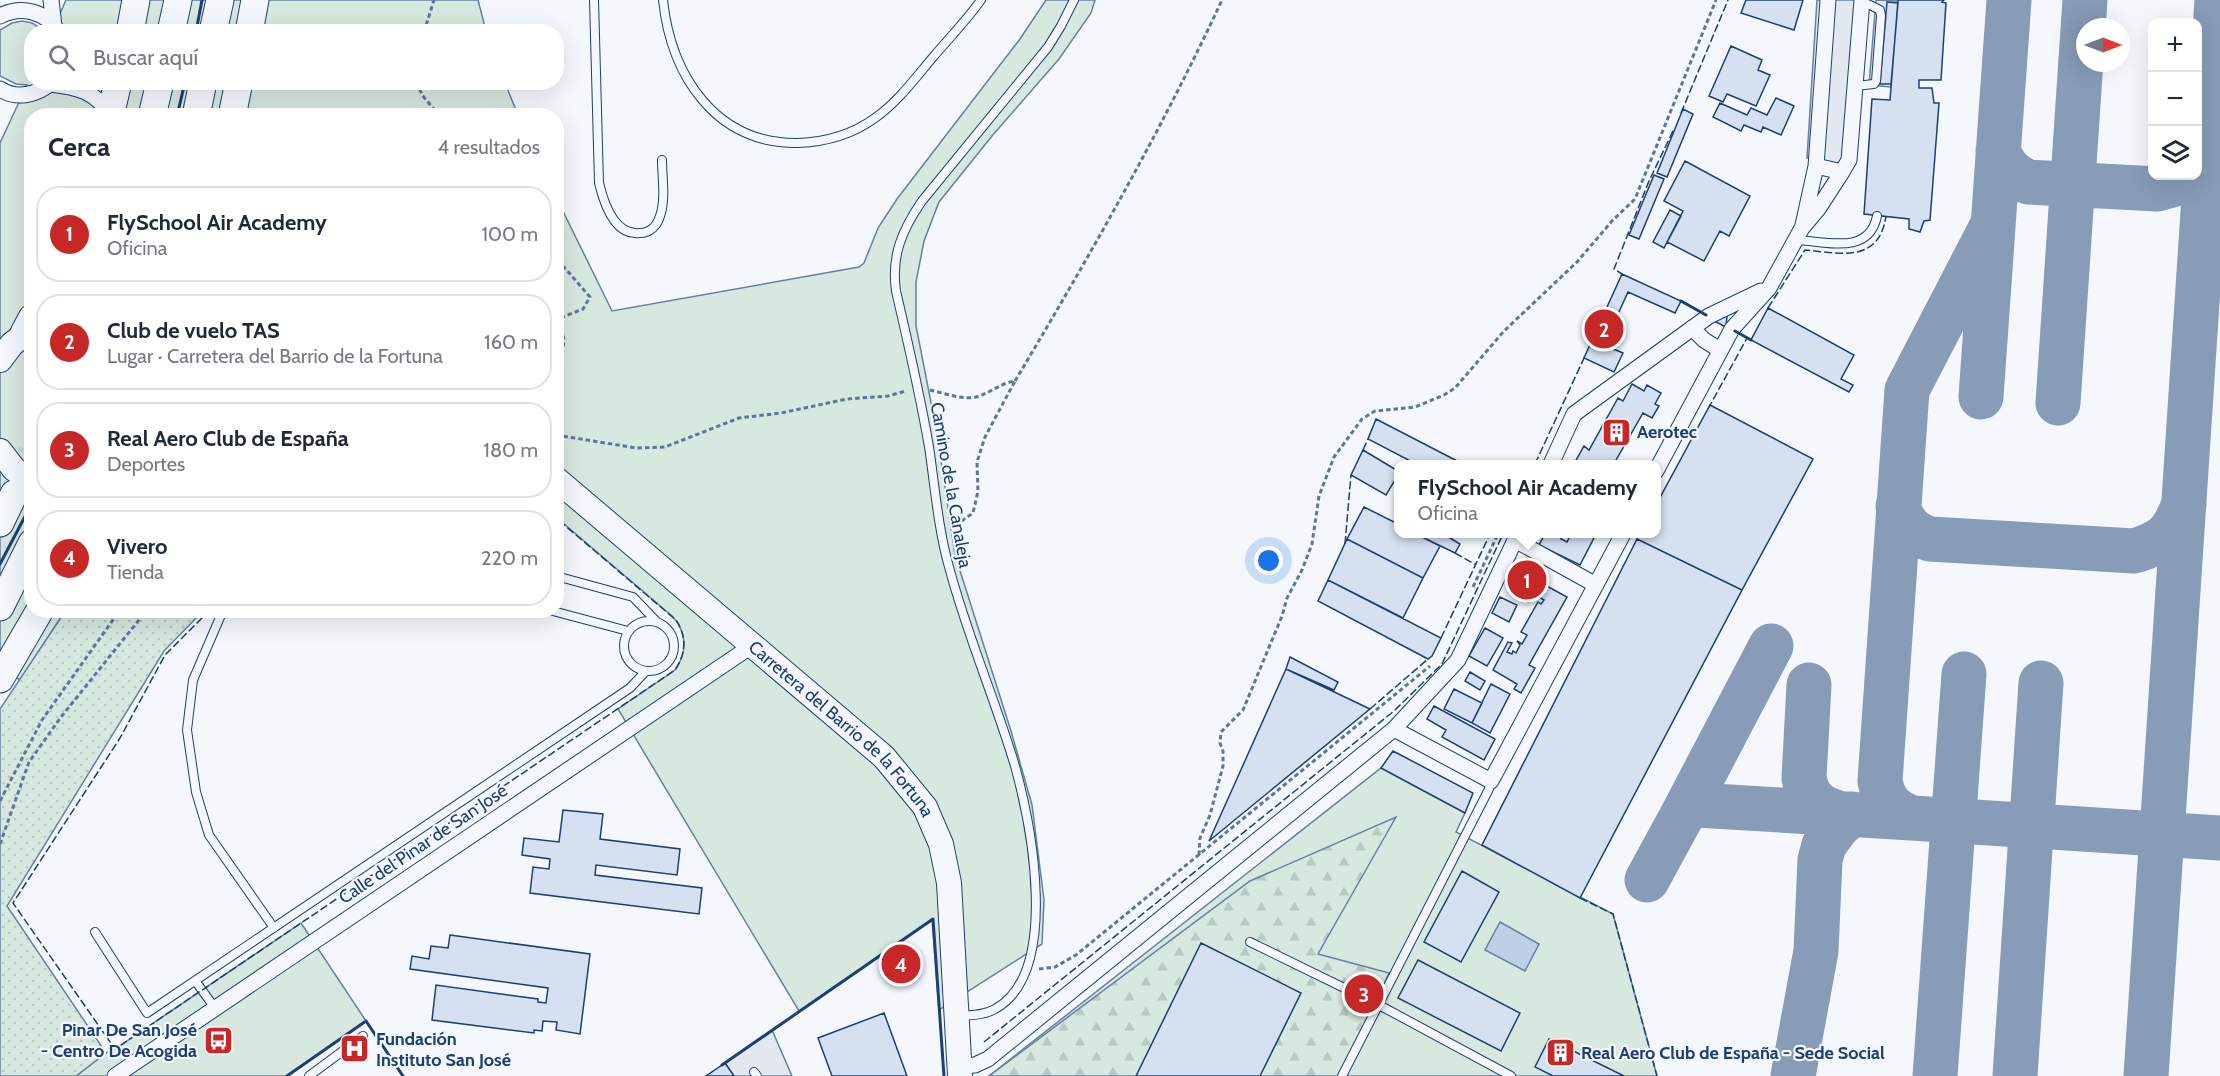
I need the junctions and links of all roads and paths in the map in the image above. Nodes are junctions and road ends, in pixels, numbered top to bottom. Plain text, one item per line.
1 (51, 0) edge
2 (136, 0) edge
3 (178, 0) edge
4 (220, 0) edge
5 (255, 0) edge
6 (434, 0) edge
7 (594, 0) edge
8 (663, 0) edge
9 (981, 0) edge
10 (1074, 0) edge
11 (1222, 0) edge
12 (1716, 0) edge
13 (1828, 0) edge
14 (1861, 2) edge
15 (24, 5) edge
16 (0, 16) edge
17 (51, 24) edge
18 (55, 24) edge
19 (131, 24) edge
20 (173, 24) edge
21 (215, 24) edge
22 (250, 24) edge
23 (426, 24) edge
24 (1855, 86) junction
25 (42, 90) edge
26 (83, 90) edge
27 (116, 90) edge
28 (158, 90) edge
29 (201, 90) edge
30 (237, 90) edge
31 (420, 90) edge
32 (1, 95) edge
33 (106, 108) edge
34 (112, 108) edge
35 (154, 108) edge
36 (198, 108) edge
37 (234, 108) edge
38 (433, 108) edge
39 (662, 160) dead end
40 (1816, 165) junction
41 (1842, 172) junction
42 (1877, 216) dead end
43 (1799, 234) junction
44 (564, 267) edge
45 (1769, 288) junction
46 (1731, 306) junction
47 (564, 316) edge
48 (1740, 319) junction
49 (1692, 328) junction
50 (24, 333) edge
51 (1720, 350) junction
52 (1, 358) edge
53 (1015, 381) junction
54 (918, 388) junction
55 (564, 436) edge
56 (0, 451) edge
57 (1553, 460) edge
58 (1661, 462) edge
59 (564, 486) edge
60 (23, 488) edge
61 (0, 523) edge
62 (1496, 538) edge
63 (1517, 538) edge
64 (1519, 538) edge
65 (1621, 538) edge
66 (944, 545) junction
67 (24, 559) edge
68 (564, 578) edge
69 (1596, 585) junction
70 (1469, 597) dead end
71 (0, 608) edge
72 (564, 614) edge
73 (35, 618) edge
74 (114, 618) edge
75 (142, 618) edge
76 (220, 618) edge
77 (656, 621) junction
78 (628, 631) junction
79 (753, 645) junction
80 (1435, 661) dead end
81 (646, 671) junction
82 (0, 679) edge
83 (1394, 729) junction
84 (1491, 781) junction
85 (0, 801) edge
86 (0, 844) edge
87 (1199, 855) junction
88 (274, 928) junction
89 (95, 932) dead end
90 (1250, 942) dead end
91 (1028, 969) junction
92 (196, 982) junction
93 (1379, 1005) junction
94 (215, 1008) junction
95 (957, 1017) junction
96 (363, 1036) dead end
97 (960, 1071) edge
98 (115, 1076) edge
99 (309, 1076) edge
100 (1342, 1076) edge
101 (1511, 1076) edge

1 - 18 street
2 - 19 highway
3 - 20 highway
4 - 21 highway
5 - 22 highway
6 - 23 path
7 - 39 lane
8 - 9 lane
10 - 54 lane, Camino de la Canaleja
11 - 53 path
12 - 87 path
13 - 40 street
14 - 24 street
14 - 24 lane
15 - 16 street
15 - 17 street
24 - 41 street
25 - 32 street
26 - 33 street
27 - 34 highway
28 - 35 highway
29 - 36 highway
30 - 37 highway
31 - 38 path
40 - 41 street
40 - 43 street
41 - 43 street
42 - 43 lane
43 - 45 street
44 - 47 path
45 - 46 street
45 - 48 street
46 - 48 street
46 - 49 street
48 - 51 street
49 - 51 street
49 - 57 street
50 - 52 main road
51 - 58 street
53 - 54 path
53 - 66 path
54 - 55 path
54 - 66 lane, Camino de la Canaleja
56 - 60 main road
59 - 79 main road, Carretera del Barrio de la Fortuna
60 - 61 highway
62 - 70 path
63 - 83 street, Carretera del Barrio de la Fortuna
64 - 69 street, Carretera del Barrio de la Fortuna
65 - 69 street
66 - 91 lane, Camino de la Canaleja
67 - 71 highway
68 - 77 lane
69 - 84 street
72 - 78 lane
73 - 82 highway
74 - 85 path
75 - 86 path
76 - 88 lane
77 - 78 lane
77 - 81 lane
78 - 81 lane
79 - 94 street, Calle del Pinar de San José
79 - 95 main road, Carretera del Barrio de la Fortuna
80 - 87 path
81 - 88 lane
83 - 84 street
83 - 97 street, Carretera del Barrio de la Fortuna
84 - 93 lane
87 - 91 path
88 - 92 lane
89 - 92 lane
90 - 93 lane
91 - 95 lane, Camino de la Canaleja
92 - 94 lane
93 - 100 lane
93 - 101 lane
94 - 98 street, Calle del Pinar de San José
95 - 97 main road, Carretera del Barrio de la Fortuna
96 - 99 lane

